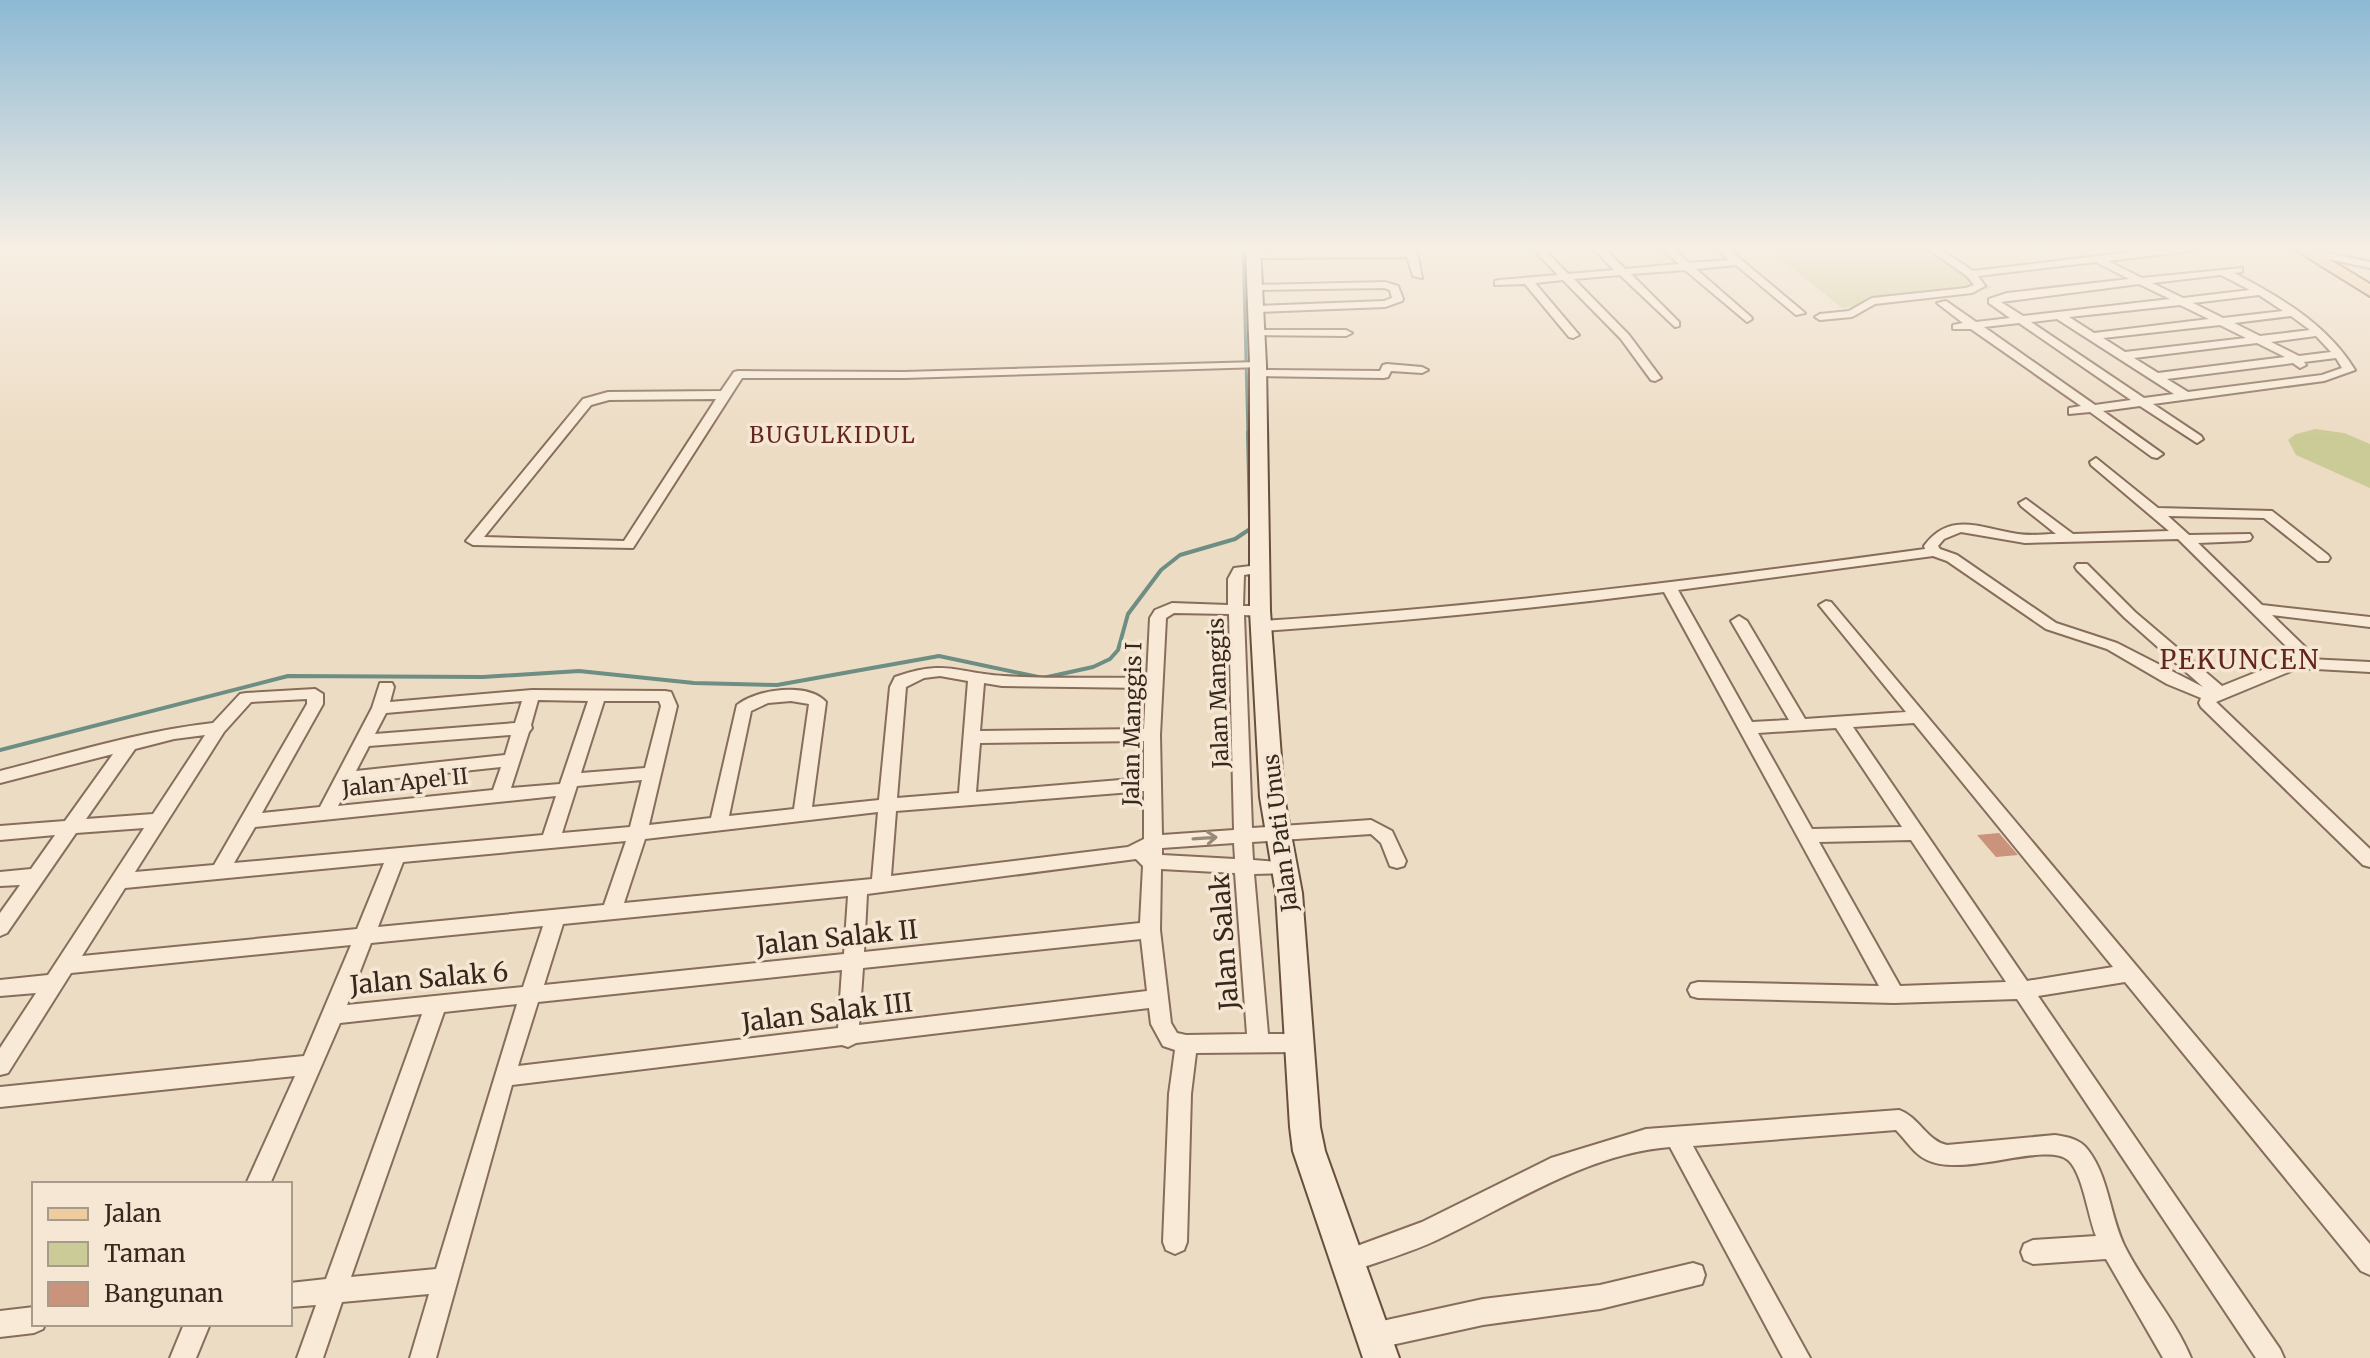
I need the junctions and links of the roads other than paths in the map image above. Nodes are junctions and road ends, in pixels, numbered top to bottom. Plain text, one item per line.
1 (1256, 310) edge
2 (1257, 310) edge
3 (1552, 310) edge
4 (1600, 310) edge
5 (1661, 310) edge
6 (1737, 310) edge
7 (1797, 310) edge
8 (1858, 310) edge
9 (1953, 310) edge
10 (2006, 310) edge
11 (2105, 310) edge
12 (2197, 310) edge
13 (2289, 310) edge
14 (1800, 313) dead end
15 (2293, 313) junction
16 (2060, 316) junction
17 (1820, 317) dead end
18 (1747, 319) dead end
19 (2021, 319) junction
20 (2216, 320) junction
21 (1675, 324) dead end
22 (1974, 325) junction
23 (1957, 327) dead end
24 (1346, 333) dead end
25 (2316, 333) junction
26 (1573, 335) dead end
27 (2094, 336) junction
28 (2252, 340) junction
29 (2339, 354) junction
30 (2124, 356) junction
31 (2293, 361) junction
32 (1253, 366) junction
33 (1422, 370) dead end
34 (2156, 377) junction
35 (1655, 378) dead end
36 (2324, 378) junction
37 (725, 395) junction
38 (2187, 397) junction
39 (2140, 402) junction
40 (2092, 408) junction
41 (2073, 411) dead end
42 (2197, 439) dead end
43 (2157, 454) dead end
44 (2096, 462) dead end
45 (2026, 503) dead end
46 (2156, 512) junction
47 (2184, 537) junction
48 (2245, 537) dead end
49 (2070, 538) junction
50 (1934, 544) junction
51 (2323, 558) dead end
52 (2082, 567) dead end
53 (1669, 588) junction
54 (1826, 605) dead end
55 (2257, 609) junction
56 (1251, 614) junction
57 (1739, 621) dead end
58 (2370, 622) edge
59 (2296, 663) junction
60 (2370, 667) edge
61 (976, 679) junction
62 (1154, 683) junction
63 (386, 687) dead end
64 (532, 695) junction
65 (598, 695) junction
66 (2215, 695) junction
67 (380, 708) junction
68 (1918, 717) junction
69 (1841, 722) junction
70 (1800, 725) junction
71 (218, 728) junction
72 (524, 728) junction
73 (1746, 728) junction
74 (1152, 735) junction
75 (972, 737) junction
76 (363, 741) junction
77 (130, 743) junction
78 (512, 760) junction
79 (652, 773) junction
80 (0, 777) edge
81 (344, 778) junction
82 (570, 784) junction
83 (1151, 784) junction
84 (500, 797) junction
85 (967, 800) junction
86 (888, 805) junction
87 (325, 814) junction
88 (802, 815) junction
89 (159, 820) junction
90 (248, 821) junction
91 (719, 823) junction
92 (70, 829) junction
93 (0, 833) edge
94 (638, 833) junction
95 (1918, 833) junction
96 (1262, 835) junction
97 (1806, 836) junction
98 (551, 839) junction
99 (1153, 852) junction
100 (397, 854) junction
101 (2370, 860) edge
102 (1397, 861) dead end
103 (1263, 866) junction
104 (221, 870) junction
105 (37, 876) junction
106 (0, 879) edge
107 (119, 881) junction
108 (881, 885) junction
109 (858, 887) junction
110 (612, 911) junction
111 (555, 918) junction
112 (0, 928) edge
113 (1150, 930) junction
114 (365, 935) junction
115 (852, 961) junction
116 (2129, 973) junction
117 (58, 974) junction
118 (0, 988) edge
119 (1698, 990) dead end
120 (2021, 990) junction
121 (1894, 995) junction
122 (530, 996) junction
123 (1157, 998) junction
124 (436, 1005) junction
125 (333, 1015) junction
126 (848, 1038) junction
127 (1186, 1044) junction
128 (1279, 1044) junction
129 (311, 1065) junction
130 (0, 1066) edge
131 (504, 1077) junction
132 (0, 1097) edge
133 (1676, 1137) junction
134 (259, 1182) edge
135 (1175, 1242) dead end
136 (2110, 1247) junction
137 (2033, 1252) dead end
138 (1347, 1261) junction
139 (2370, 1263) edge
140 (1693, 1275) dead end
141 (447, 1280) junction
142 (335, 1291) junction
143 (292, 1295) edge
144 (32, 1320) edge
145 (0, 1324) edge
146 (196, 1326) edge
147 (1377, 1347) edge
148 (183, 1358) edge
149 (310, 1358) edge
150 (423, 1358) edge
151 (1797, 1358) edge
152 (2178, 1358) edge
153 (2271, 1358) edge

1 - 32 main road, Jalan Pati Unus
2 - 24 street
3 - 26 street
4 - 35 street
5 - 21 street
6 - 18 street
7 - 14 street
8 - 17 street
9 - 22 street
10 - 19 street
11 - 16 street
12 - 20 street
13 - 15 street
15 - 20 street
15 - 25 street
16 - 19 street
16 - 27 street
19 - 22 street
19 - 39 street
20 - 27 street
20 - 28 street
22 - 23 street
22 - 40 street
25 - 28 street
25 - 29 street
27 - 30 street
28 - 30 street
28 - 31 street
29 - 31 street
29 - 36 street
30 - 34 street
31 - 34 street
31 - 36 street
32 - 33 street
32 - 37 street
32 - 56 main road, Jalan Pati Unus
34 - 38 street
36 - 38 street
37 - 37 street
38 - 39 street
39 - 40 street
39 - 42 street
40 - 41 street
40 - 43 street
44 - 46 street
45 - 49 street
46 - 47 street
46 - 51 street
47 - 48 street
47 - 49 street
47 - 55 street
49 - 50 street
50 - 53 street
50 - 66 street
52 - 66 street
53 - 56 street
53 - 73 street
54 - 68 street
55 - 58 street
55 - 59 street
56 - 62 street, Jalan Manggis I
56 - 96 main road, Jalan Pati Unus
57 - 70 street
59 - 60 street
59 - 66 street
61 - 62 street
61 - 75 street
61 - 86 street
62 - 74 street, Jalan Manggis I
63 - 67 street
64 - 65 street
64 - 67 street
64 - 72 street
65 - 79 street
65 - 82 street
66 - 101 street
67 - 76 street
68 - 69 street
68 - 116 street
69 - 70 street
69 - 95 street
70 - 73 street
71 - 77 street
71 - 89 street
71 - 90 street
72 - 76 street
72 - 78 street
73 - 97 street
74 - 75 street
74 - 83 street, Jalan Manggis I
75 - 85 street
76 - 81 street
77 - 80 street
77 - 92 street
78 - 81 street
78 - 84 street
79 - 82 street, Jalan Apel II
79 - 94 street
81 - 87 street
82 - 84 street, Jalan Apel II
82 - 98 street
83 - 85 street
83 - 99 street, Jalan Manggis I
84 - 87 street, Jalan Apel II
85 - 86 street
86 - 88 street
86 - 108 street
87 - 90 street, Jalan Apel II
88 - 91 street
88 - 91 street
89 - 92 street
89 - 107 street
90 - 104 street
91 - 94 street
92 - 93 street
92 - 105 street
94 - 98 street
94 - 110 street
95 - 97 street
95 - 120 street
99 -> 96 street
96 - 102 street
96 - 103 main road, Jalan Pati Unus
96 - 103 street, Jalan Salak
97 - 121 street
98 - 100 street
99 - 103 street
99 - 108 street
99 - 113 street, Jalan Manggis I
100 - 104 street
100 - 114 street
103 - 128 main road, Jalan Pati Unus
103 - 128 street, Jalan Salak
104 - 107 street
105 - 106 street
105 - 112 street
107 - 117 street
108 - 109 street
109 - 110 street
109 - 115 street
110 - 111 street
111 - 114 street
111 - 122 street
113 - 115 street, Jalan Salak II
113 - 123 street, Jalan Manggis I
114 - 117 street
114 - 125 street
115 - 122 street, Jalan Salak II
115 - 126 street
116 - 120 street
116 - 139 street
117 - 118 street
117 - 130 street
119 - 121 street
120 - 121 street
120 - 153 street
122 - 124 street, Jalan Salak 6
122 - 131 street
123 - 126 street, Jalan Salak III
123 - 127 street, Jalan Manggis I
124 - 125 street, Jalan Salak 6
124 - 142 street
125 - 129 street
126 - 131 street, Jalan Salak III
127 - 128 street
127 - 135 street
128 - 138 main road, Jalan Pati Unus
129 - 132 street
129 - 134 street
131 - 141 street
133 - 136 street
133 - 138 street
133 - 151 street
136 - 137 street
136 - 152 street
138 - 147 main road, Jalan Pati Unus
140 - 147 street
141 - 142 street
141 - 150 street
142 - 143 street
142 - 149 street
144 - 145 street
146 - 148 street

